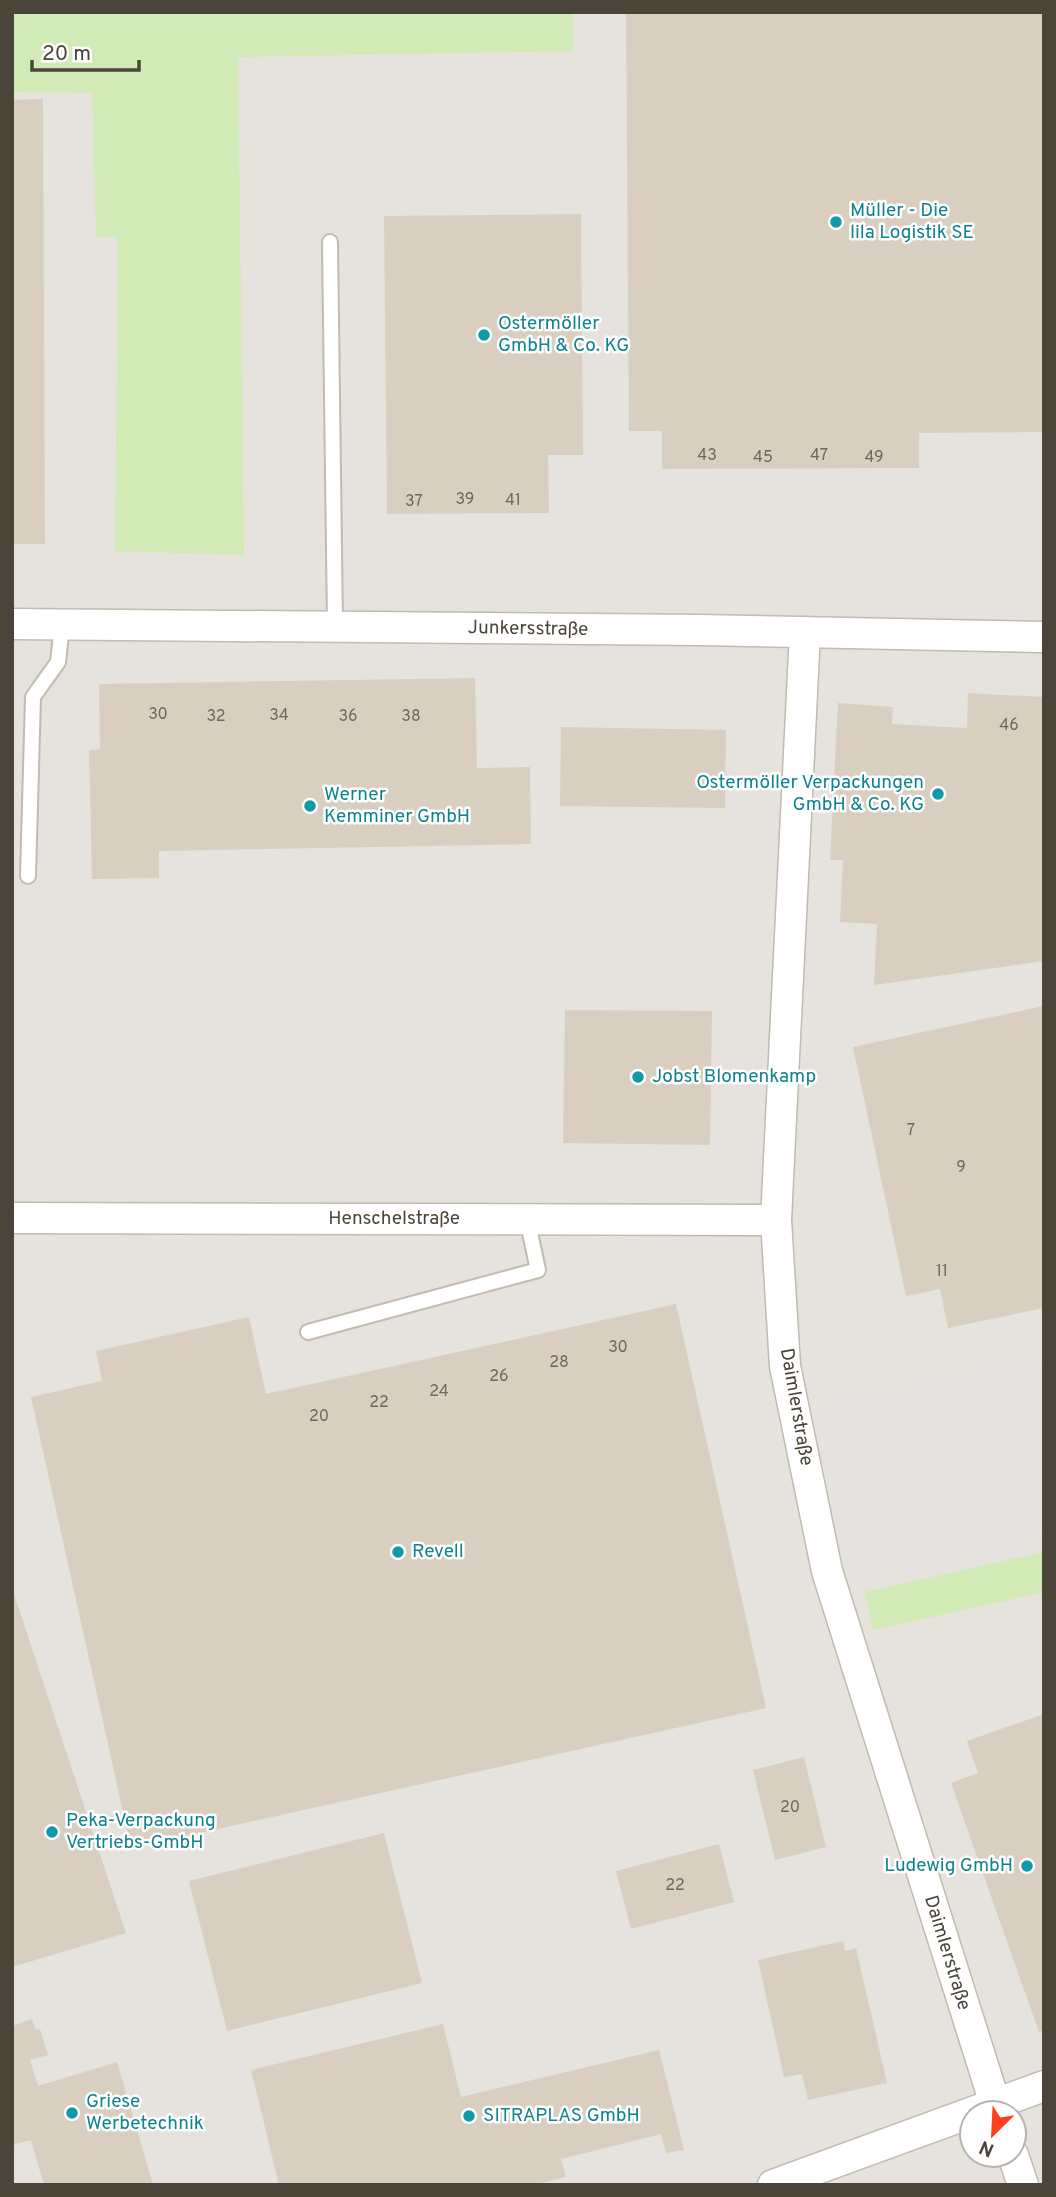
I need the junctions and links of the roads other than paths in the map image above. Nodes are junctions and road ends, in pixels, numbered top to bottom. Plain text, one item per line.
1 (330, 242) dead end
2 (12, 624) edge
3 (62, 625) junction
4 (335, 627) junction
5 (805, 632) junction
6 (1044, 637) edge
7 (28, 876) dead end
8 (12, 1218) edge
9 (527, 1219) junction
10 (776, 1220) junction
11 (308, 1332) dead end
12 (1044, 2086) edge
13 (994, 2099) edge
14 (1016, 2099) edge
15 (958, 2121) edge
16 (772, 2185) edge

1 - 4 lane
2 - 3 street, Junkersstraße
3 - 4 street, Junkersstraße
3 - 7 lane
4 - 5 street, Junkersstraße
5 - 6 street, Junkersstraße
5 - 10 street, Daimlerstraße
8 - 9 street, Henschelstraße
9 - 10 street, Henschelstraße
9 - 11 lane
10 - 13 street, Daimlerstraße
12 - 14 street
15 - 16 street

